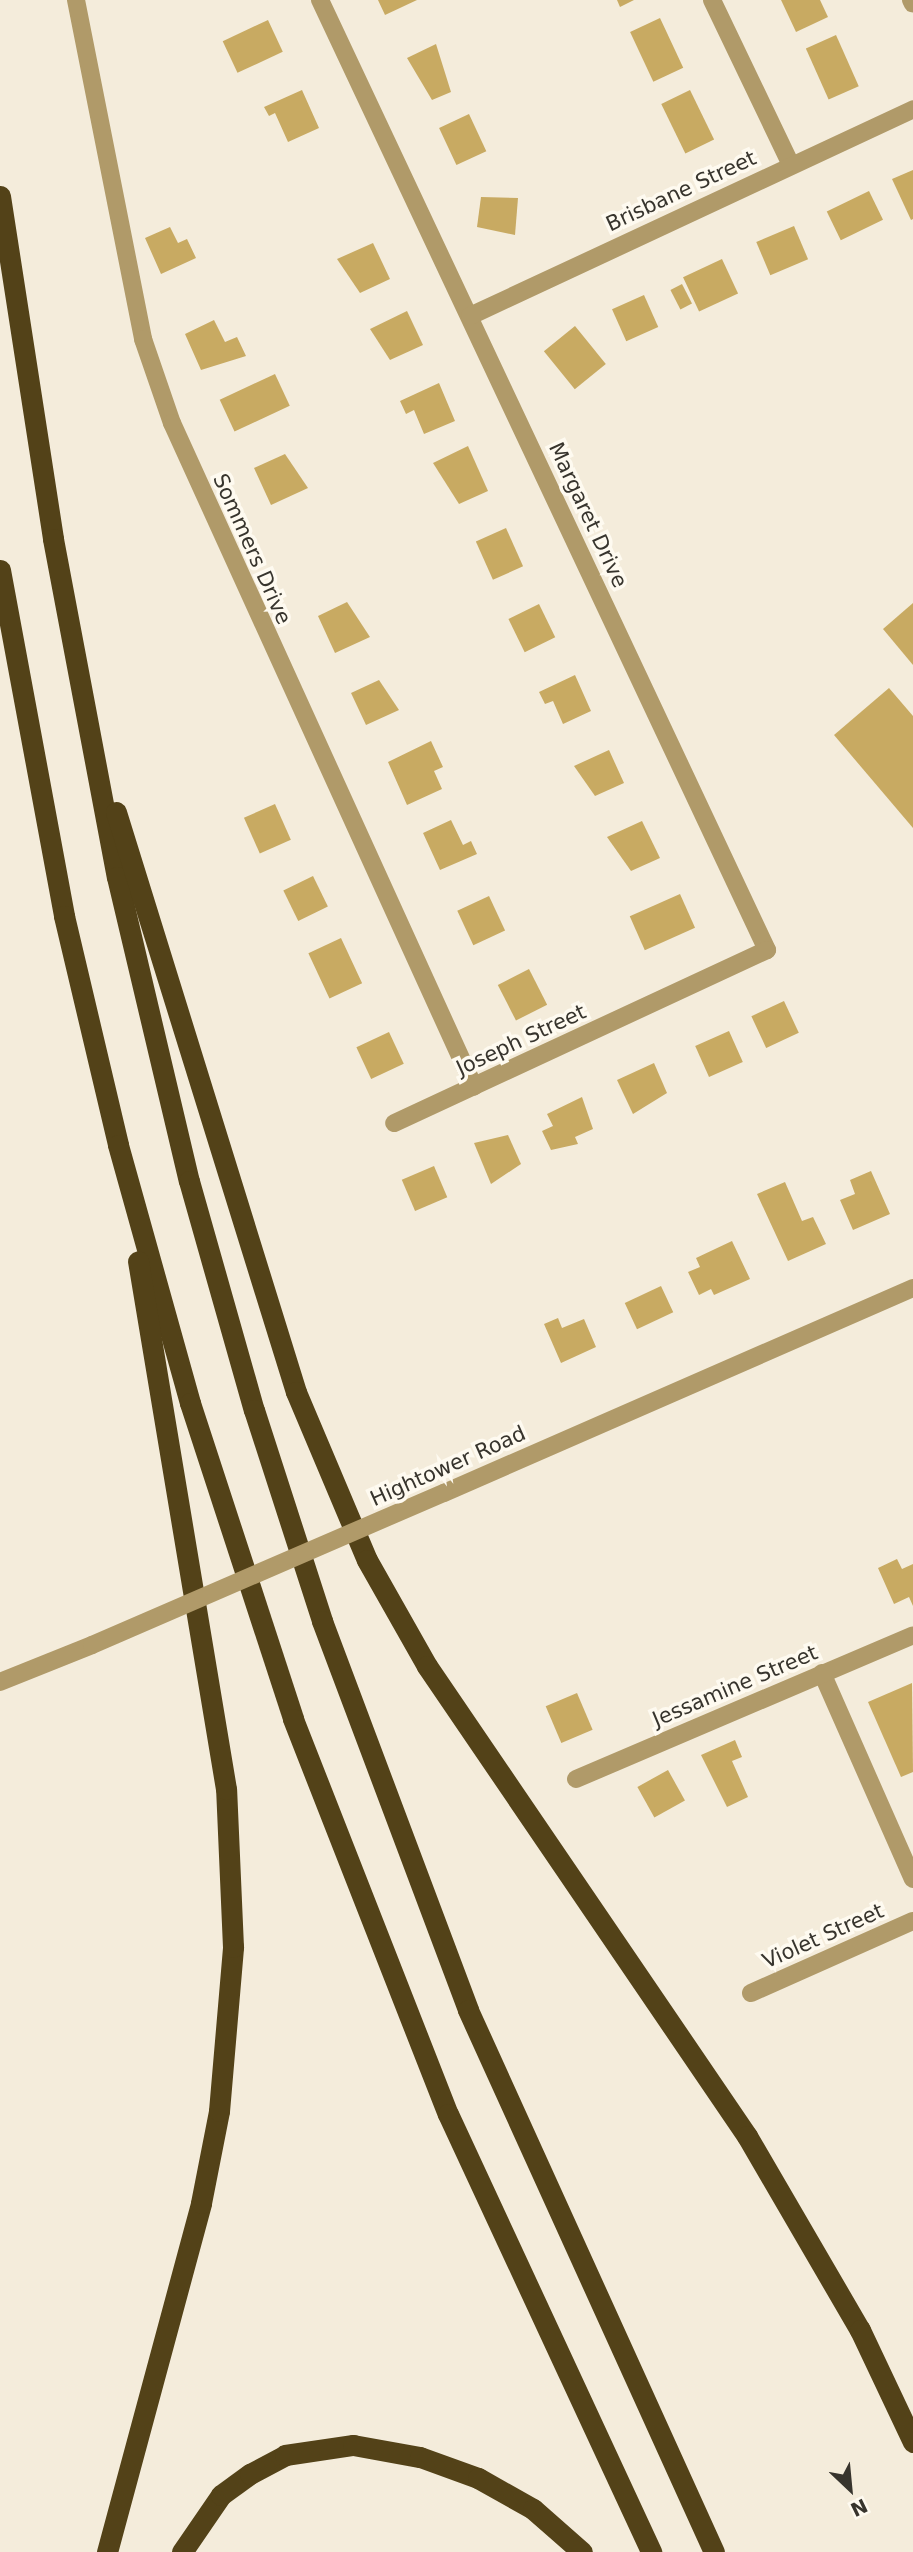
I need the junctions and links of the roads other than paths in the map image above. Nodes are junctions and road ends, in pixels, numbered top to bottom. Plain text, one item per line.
1 (76, 0) edge
2 (320, 0) edge
3 (712, 0) edge
4 (913, 109) edge
5 (791, 165) junction
6 (0, 197) edge
7 (470, 316) junction
8 (0, 570) edge
9 (85, 722) junction
10 (667, 997) joint
11 (474, 1087) junction
12 (394, 1123) dead end
13 (118, 1145) junction
14 (913, 1288) edge
15 (913, 1635) edge
16 (822, 1673) junction
17 (0, 1682) edge
18 (576, 1779) dead end
19 (913, 1879) edge
20 (913, 1921) edge
21 (751, 1993) dead end
22 (913, 2442) edge
23 (107, 2552) edge
24 (182, 2552) edge
25 (582, 2552) edge
26 (651, 2552) edge
27 (714, 2552) edge

1 - 11 street, Sommers Drive
2 - 7 street, Margaret Drive
3 - 5 street
4 - 5 street, Brisbane Street
5 - 7 street, Brisbane Street
6 - 9 highway
7 - 10 street, Margaret Drive
8 - 13 highway
9 - 22 highway
9 - 27 highway
10 - 11 street, Joseph Street
11 - 12 street, Joseph Street
13 - 23 highway
13 - 26 highway
14 - 17 street, Hightower Road, bridge
15 - 16 street, Jessamine Street
16 - 18 street, Jessamine Street
16 - 19 street
20 - 21 street, Violet Street
24 - 25 highway

